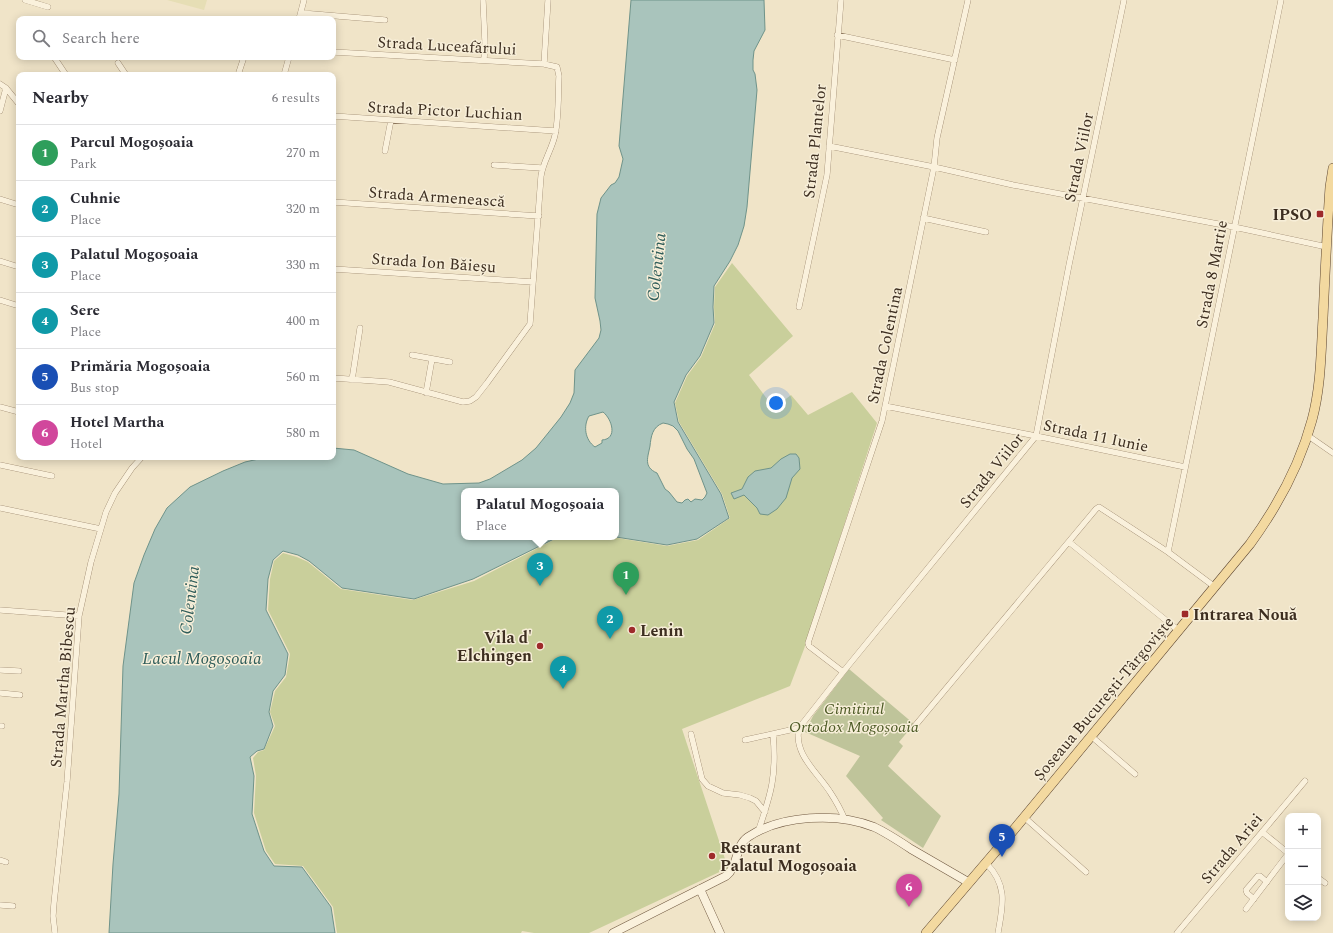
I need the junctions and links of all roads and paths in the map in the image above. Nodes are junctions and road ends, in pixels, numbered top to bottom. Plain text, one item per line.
1 (25, 0) edge
2 (304, 0) edge
3 (482, 0) edge
4 (548, 0) edge
5 (841, 0) edge
6 (968, 0) edge
7 (1124, 0) edge
8 (1281, 0) edge
9 (48, 7) dead end
10 (300, 16) edge
11 (336, 18) edge
12 (385, 20) dead end
13 (837, 36) junction
14 (336, 52) edge
15 (56, 60) edge
16 (243, 60) edge
17 (288, 60) edge
18 (484, 60) junction
19 (955, 60) junction
20 (118, 63) dead end
21 (544, 64) junction
22 (64, 72) edge
23 (124, 72) edge
24 (239, 72) edge
25 (285, 72) edge
26 (0, 84) edge
27 (6, 88) junction
28 (16, 100) edge
29 (0, 111) edge
30 (336, 116) edge
31 (391, 120) junction
32 (556, 131) junction
33 (829, 146) junction
34 (385, 151) dead end
35 (494, 165) dead end
36 (934, 166) junction
37 (542, 168) junction
38 (1333, 168) edge
39 (1332, 187) edge
40 (1083, 198) junction
41 (0, 199) edge
42 (336, 202) edge
43 (16, 204) edge
44 (539, 216) junction
45 (923, 218) junction
46 (1234, 227) junction
47 (986, 232) dead end
48 (1327, 247) junction
49 (0, 261) edge
50 (16, 266) edge
51 (336, 269) edge
52 (534, 282) junction
53 (0, 300) edge
54 (16, 305) edge
55 (799, 307) dead end
56 (360, 328) dead end
57 (412, 355) dead end
58 (432, 359) junction
59 (450, 362) dead end
60 (336, 378) edge
61 (352, 380) junction
62 (426, 393) junction
63 (885, 406) junction
64 (0, 407) edge
65 (16, 411) edge
66 (1307, 434) junction
67 (1036, 436) junction
68 (1333, 454) edge
69 (139, 460) edge
70 (0, 464) edge
71 (1185, 467) junction
72 (52, 476) dead end
73 (0, 508) edge
74 (101, 529) junction
75 (1069, 542) junction
76 (1168, 552) junction
77 (1215, 587) junction
78 (0, 610) edge
79 (79, 616) junction
80 (1178, 630) junction
81 (0, 670) edge
82 (19, 671) dead end
83 (842, 672) junction
84 (0, 693) edge
85 (20, 695) dead end
86 (914, 727) dead end
87 (799, 728) junction
88 (691, 734) dead end
89 (773, 734) junction
90 (1090, 736) junction
91 (745, 740) dead end
92 (1135, 774) dead end
93 (1305, 781) dead end
94 (765, 812) junction
95 (1024, 817) junction
96 (845, 820) junction
97 (758, 832) junction
98 (1262, 832) junction
99 (1285, 851) edge
100 (1285, 858) edge
101 (986, 863) junction
102 (1086, 872) dead end
103 (1321, 880) edge
104 (968, 882) junction
105 (1267, 882) junction
106 (1325, 883) dead end
107 (700, 889) junction
108 (1254, 898) junction
109 (0, 905) edge
110 (13, 906) dead end
111 (1246, 909) dead end
112 (55, 933) edge
113 (613, 933) edge
114 (720, 933) edge
115 (926, 933) edge
116 (998, 933) edge
117 (1177, 933) edge

1 - 9 street
2 - 10 street
3 - 18 street
4 - 21 street
5 - 13 street, Strada Plantelor
6 - 19 street, Strada Colentina
7 - 40 street, Strada Viilor
8 - 46 street, Strada 8 Martie
11 - 12 street
13 - 19 street
13 - 33 street, Strada Plantelor
14 - 18 street, Strada Luceafărului
15 - 22 street
16 - 24 street
17 - 25 street
18 - 21 street, Strada Luceafărului
19 - 36 street, Strada Colentina
20 - 23 street
21 - 32 street, Strada Luceafărului
26 - 27 street
27 - 28 street
27 - 29 street
30 - 31 street, Strada Pictor Luchian
31 - 32 street, Strada Pictor Luchian
31 - 34 street
32 - 37 street
33 - 36 street
33 - 55 street, Strada Plantelor
35 - 37 street
36 - 40 street
36 - 45 street, Strada Colentina
37 - 44 street
38 - 39 main road, Șoseaua București-Târgoviște
39 - 48 main road, Șoseaua București-Târgoviște
40 - 46 street
40 - 67 street, Strada Viilor
41 - 43 street
42 - 44 street, Strada Armenească
44 - 52 street
45 - 47 street
45 - 63 street, Strada Colentina
46 - 48 street
46 - 71 street, Strada 8 Martie
48 - 66 main road, Șoseaua București-Târgoviște
49 - 50 street
51 - 52 street, Strada Ion Băieșu
52 - 62 street
53 - 54 street
56 - 61 street
57 - 58 street
58 - 59 street
58 - 62 street
60 - 61 street
61 - 62 street
63 - 67 street, Strada 11 Iunie
63 - 83 street, Strada Colentina
64 - 65 street
66 - 68 street
66 - 77 main road, Șoseaua București-Târgoviște
67 - 71 street, Strada 11 Iunie
67 - 83 street, Strada Viilor
69 - 74 street, Strada Martha Bibescu
70 - 72 street
71 - 76 street, Strada 8 Martie
73 - 74 street
74 - 79 street, Strada Martha Bibescu
75 - 76 street
75 - 80 street
75 - 86 street
76 - 77 street
77 - 80 main road, Șoseaua București-Târgoviște
78 - 79 street
79 - 112 street, Strada Martha Bibescu
80 - 90 main road, Șoseaua București-Târgoviște
81 - 82 street
83 - 87 street, Strada Viilor
84 - 85 street
87 - 89 street
87 - 96 street
88 - 94 street
89 - 91 street
89 - 94 street
90 - 92 street
90 - 95 main road, Șoseaua București-Târgoviște
93 - 98 street, Strada Ariei
94 - 97 street
95 - 101 main road, Șoseaua București-Târgoviște
95 - 102 street
96 - 97 street
96 - 104 street
97 - 107 street
98 - 99 street
98 - 117 street, Strada Ariei
100 - 105 street
101 - 104 main road, Șoseaua București-Târgoviște
101 - 116 street
103 - 106 street
104 - 115 main road, Șoseaua București-Târgoviște
105 - 108 street
105 - 108 street
107 - 113 street
107 - 114 street
108 - 111 street
109 - 110 street

